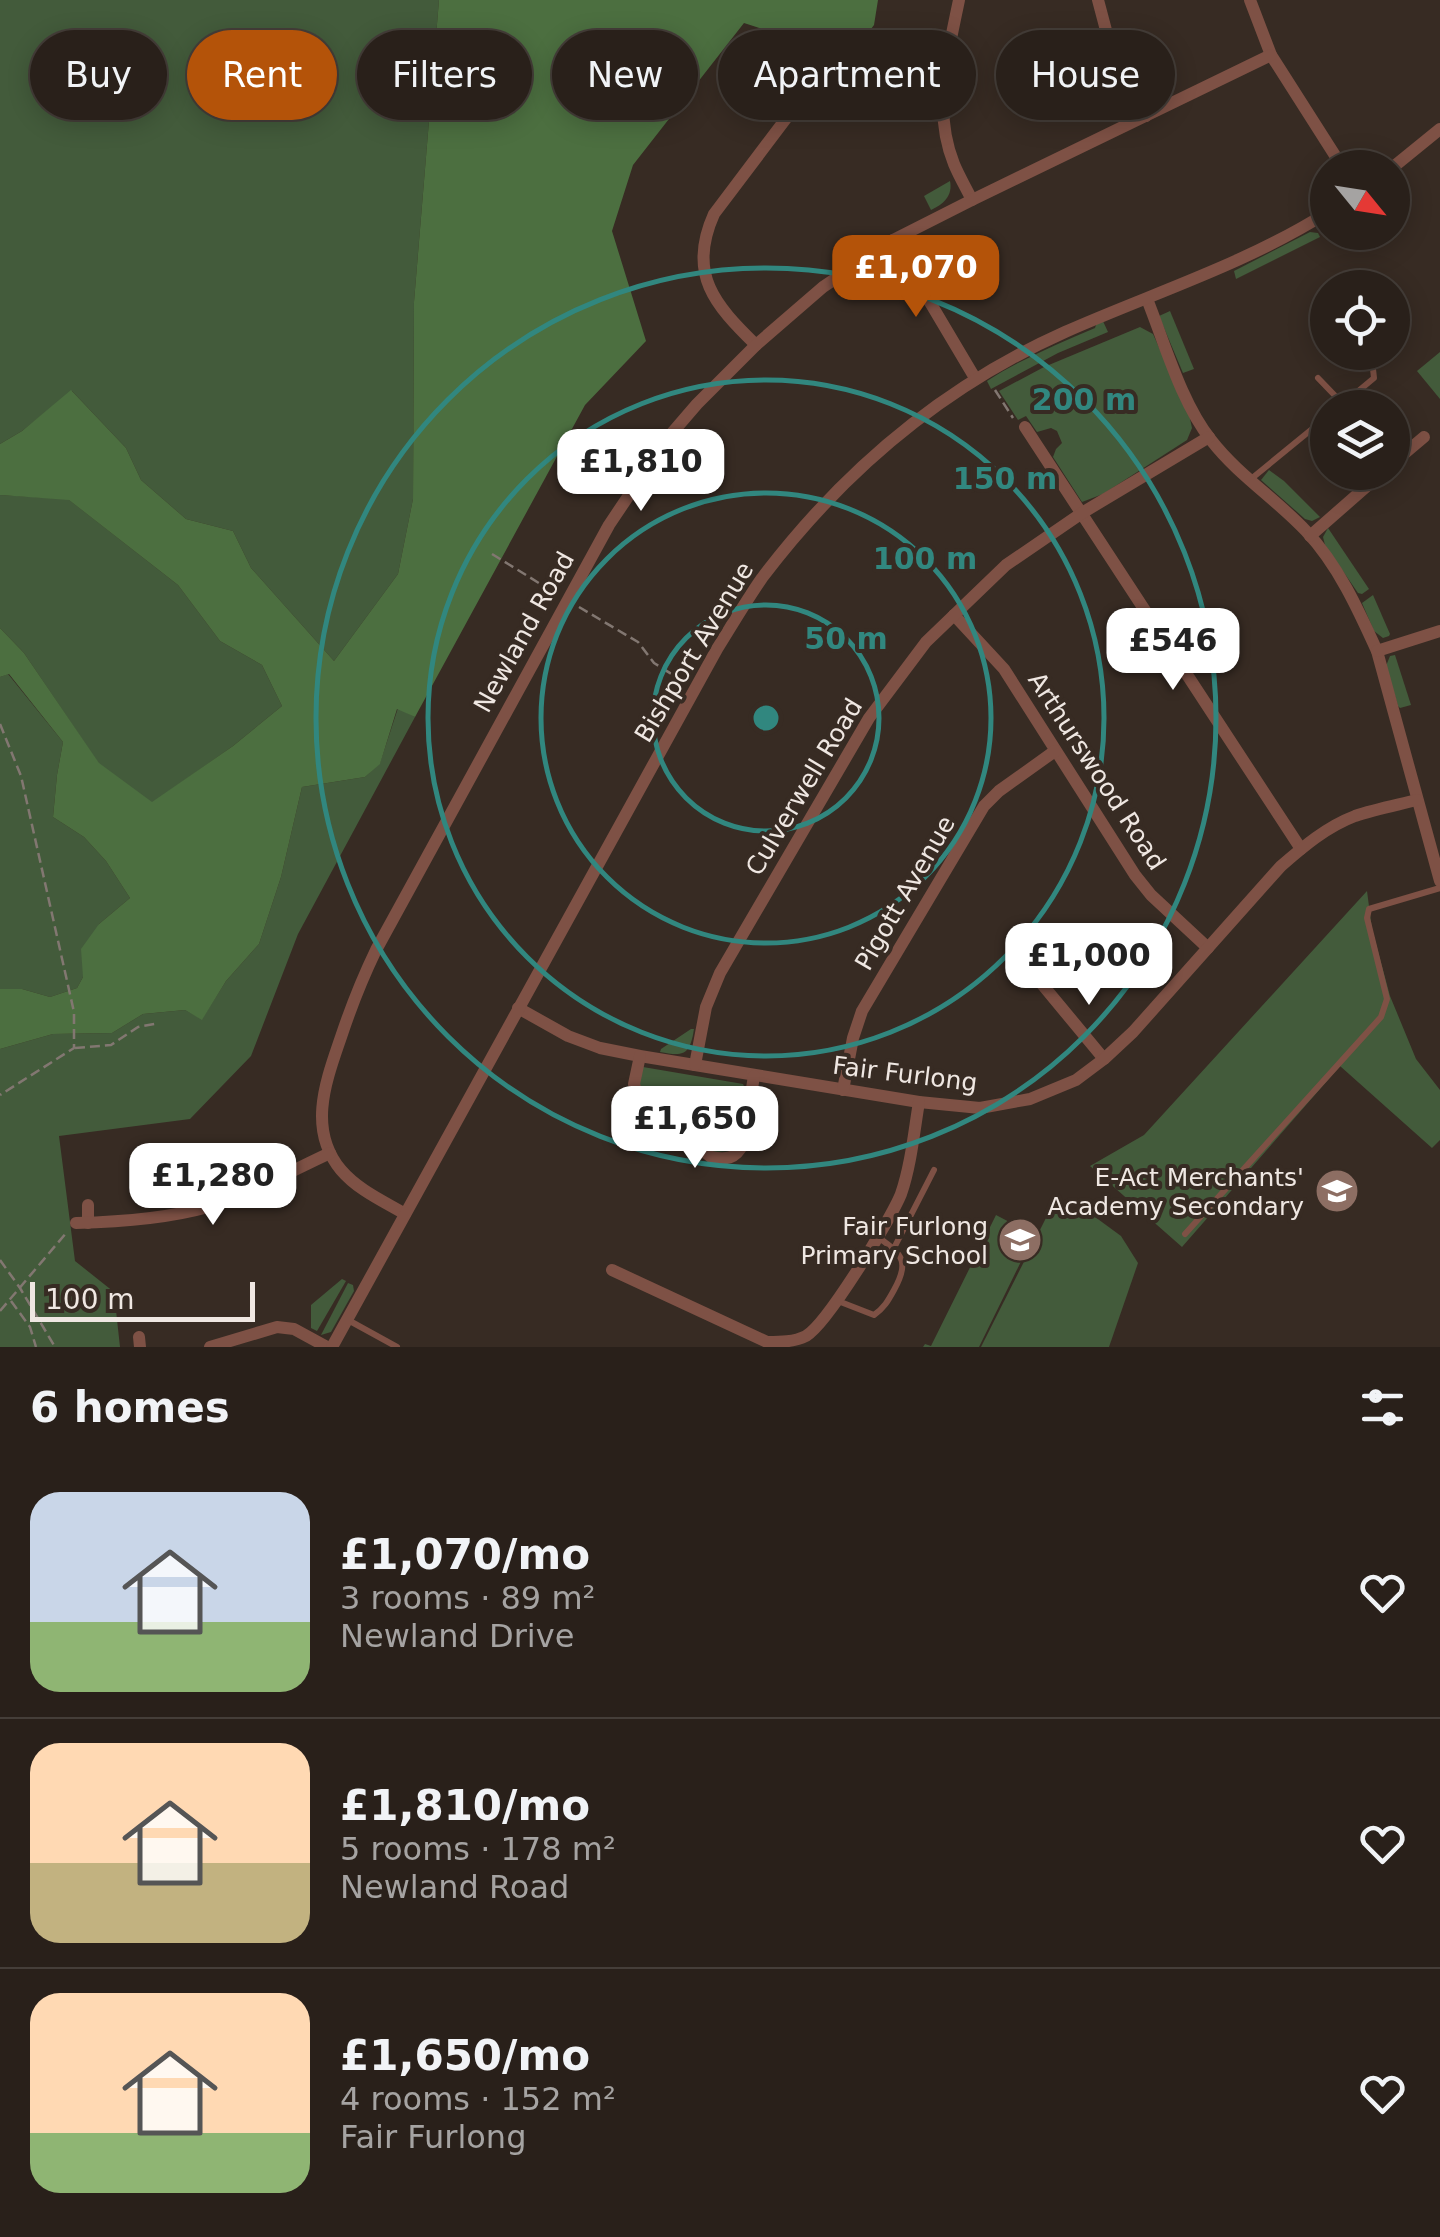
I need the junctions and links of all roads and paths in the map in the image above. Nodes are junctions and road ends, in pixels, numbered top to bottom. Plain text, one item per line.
1 (959, 0) edge
2 (1098, 0) edge
3 (1250, 0) edge
4 (1107, 30) edge
5 (1271, 55) junction
6 (1175, 102) edge
7 (785, 120) edge
8 (1138, 120) edge
9 (1440, 129) edge
10 (1332, 150) edge
11 (1410, 153) edge
12 (972, 200) junction
13 (1310, 222) edge
14 (893, 240) junction
15 (1148, 299) junction
16 (756, 345) junction
17 (1374, 370) edge
18 (975, 378) junction
19 (1318, 378) dead end
20 (995, 390) dead end
21 (1327, 390) edge
22 (1359, 390) edge
23 (1025, 428) joint
24 (1310, 431) edge
25 (1424, 437) dead end
26 (1209, 438) junction
27 (1410, 449) edge
28 (1250, 480) junction
29 (1362, 490) edge
30 (1082, 513) junction
31 (1310, 536) junction
32 (492, 554) dead end
33 (567, 600) junction
34 (954, 615) junction
35 (1440, 630) edge
36 (1377, 651) junction
37 (696, 688) junction
38 (0, 724) edge
39 (1055, 751) junction
40 (1417, 800) junction
41 (1301, 849) junction
42 (1440, 885) edge
43 (1208, 948) junction
44 (1041, 983) dead end
45 (518, 1008) junction
46 (158, 1023) dead end
47 (74, 1048) junction
48 (640, 1056) junction
49 (1104, 1060) junction
50 (695, 1065) junction
51 (754, 1076) junction
52 (843, 1090) junction
53 (0, 1095) edge
54 (919, 1102) junction
55 (330, 1154) junction
56 (934, 1170) dead end
57 (88, 1205) dead end
58 (405, 1214) junction
59 (82, 1223) junction
60 (1185, 1234) dead end
61 (878, 1237) junction
62 (894, 1248) junction
63 (0, 1260) edge
64 (20, 1288) junction
65 (613, 1291) dead end
66 (10, 1300) junction
67 (836, 1300) junction
68 (0, 1311) edge
69 (347, 1319) junction
70 (36, 1347) edge
71 (55, 1347) edge
72 (210, 1347) edge
73 (330, 1347) edge
74 (397, 1347) edge

1 - 12 street
2 - 4 street
3 - 5 street
5 - 6 street, Newland Road
5 - 10 street
7 - 16 street
8 - 12 street, Newland Road
9 - 11 street
12 - 14 street, Newland Road
13 - 15 street, Bishport Avenue
14 - 16 street, Newland Road
14 - 18 street
15 - 18 street, Bishport Avenue
15 - 26 street
16 - 33 street, Newland Road
17 - 22 lane
18 - 37 street, Bishport Avenue
19 - 21 lane
20 - 23 path
23 - 30 street
24 - 28 lane
25 - 27 street
26 - 28 street
26 - 30 street, Culverwell Road
28 - 31 street
29 - 31 street
30 - 34 street, Culverwell Road
30 - 41 street
31 - 36 street
32 - 33 path
33 - 37 path
33 - 55 street, Newland Road
34 - 39 street, Arthurswood Road
34 - 50 street, Culverwell Road
35 - 36 street
36 - 40 street
37 - 45 street, Bishport Avenue
38 - 47 path
39 - 43 street, Arthurswood Road
39 - 52 street, Pigott Avenue
40 - 41 street, Fair Furlong
40 - 42 street
41 - 43 street, Fair Furlong
42 - 60 lane
43 - 49 street, Fair Furlong
44 - 49 street
45 - 48 street, Fair Furlong
45 - 58 street, Bishport Avenue
46 - 47 path
47 - 53 path
48 - 50 street, Fair Furlong
48 - 51 street
49 - 54 street, Fair Furlong
50 - 51 street, Fair Furlong
51 - 52 street, Fair Furlong
52 - 54 street, Fair Furlong
54 - 61 street
55 - 58 street
55 - 59 street
56 - 62 lane
57 - 59 street
58 - 69 street, Bishport Avenue
59 - 64 path
61 - 62 lane
61 - 67 street
62 - 67 lane
63 - 64 path
64 - 66 path
64 - 71 path
65 - 67 street
66 - 68 path
66 - 70 path
69 - 73 street, Bishport Avenue
69 - 74 lane
72 - 73 street

